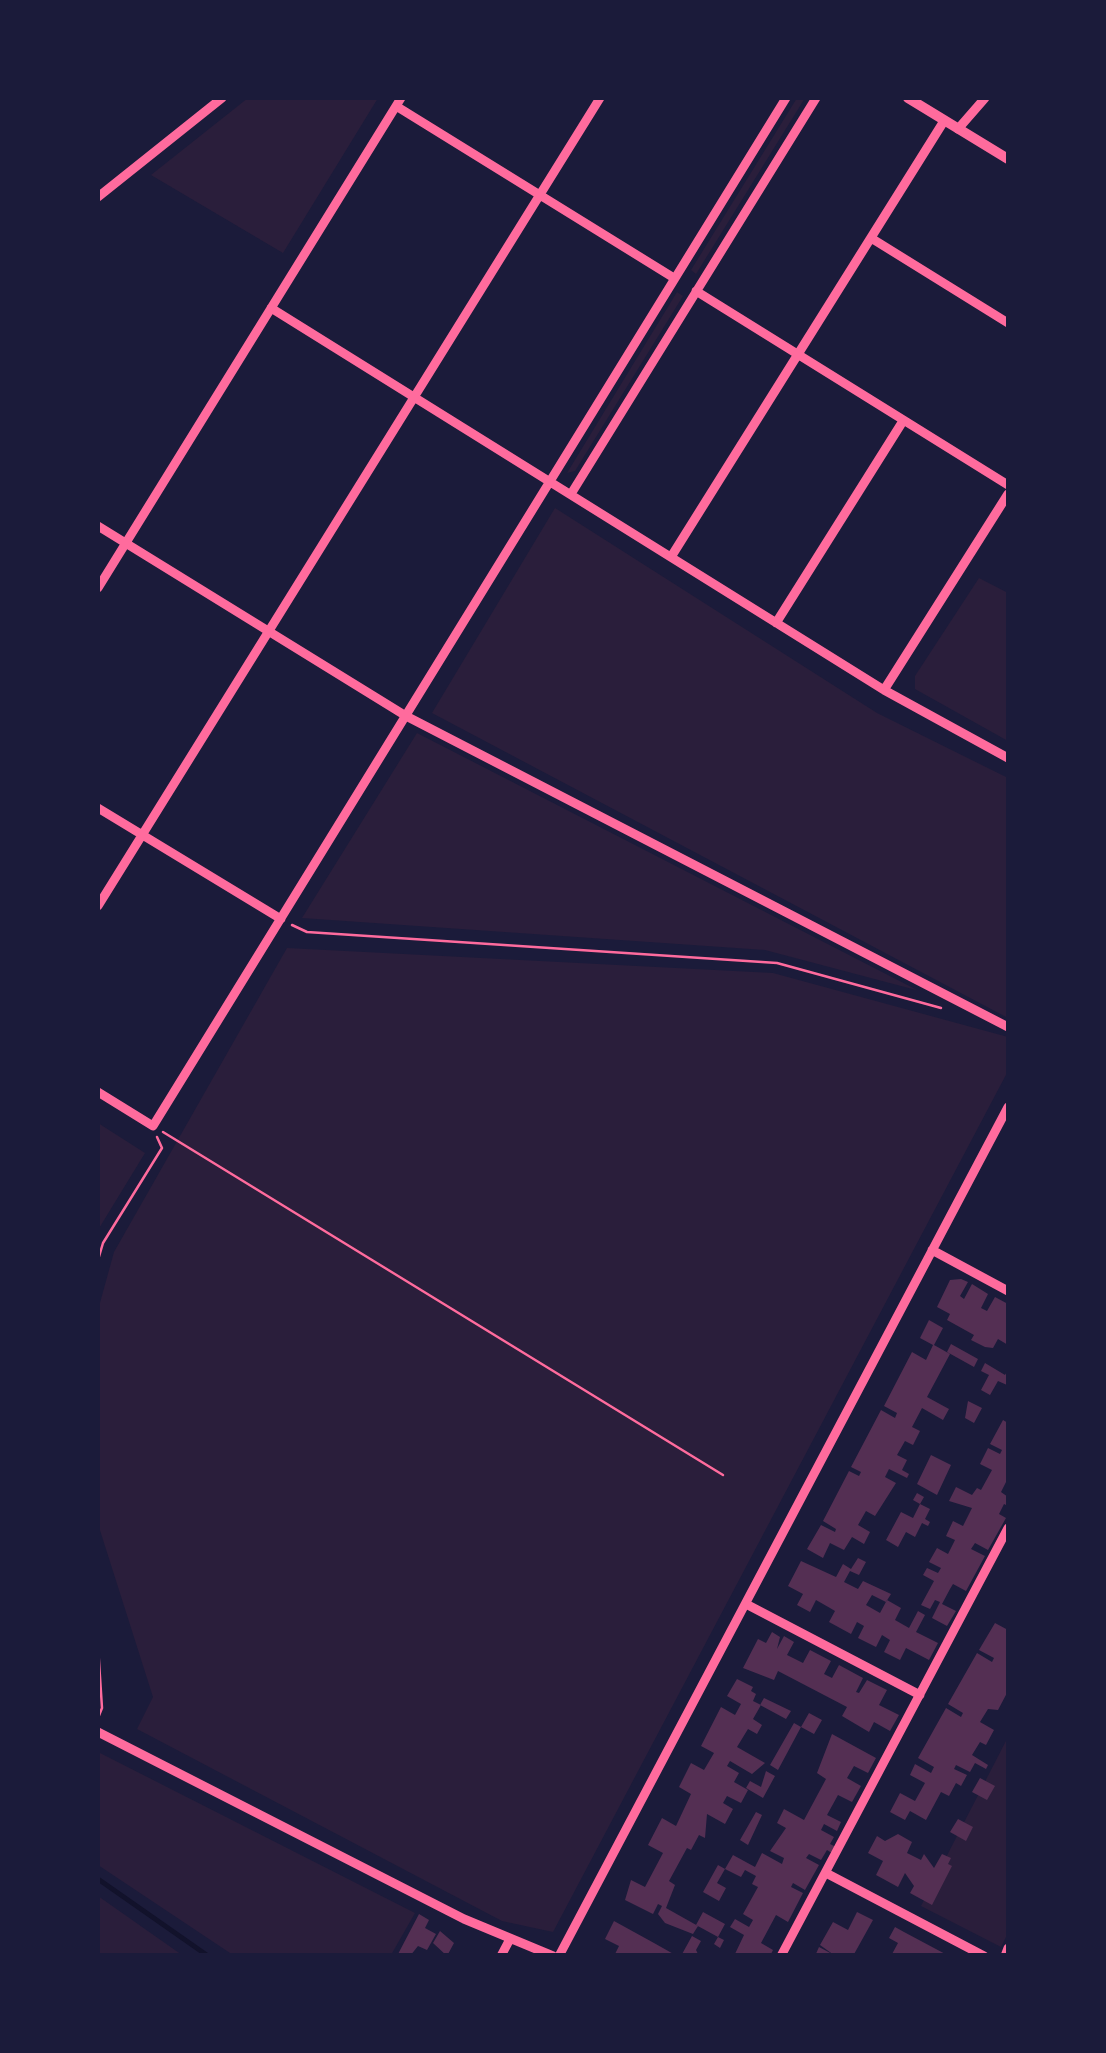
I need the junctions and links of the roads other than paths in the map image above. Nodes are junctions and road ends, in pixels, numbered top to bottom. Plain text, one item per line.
1 (222, 98) edge
2 (600, 98) edge
3 (786, 98) edge
4 (816, 98) edge
5 (908, 98) edge
6 (964, 98) edge
7 (985, 98) edge
8 (399, 102) edge
9 (972, 108) junction
10 (944, 121) junction
11 (958, 129) junction
12 (1008, 160) edge
13 (539, 194) junction
14 (98, 197) edge
15 (872, 238) junction
16 (674, 278) junction
17 (696, 291) junction
18 (271, 308) junction
19 (1008, 323) edge
20 (798, 355) junction
21 (412, 397) junction
22 (904, 421) junction
23 (551, 481) junction
24 (1008, 485) edge
25 (570, 494) junction
26 (1008, 494) edge
27 (98, 526) edge
28 (126, 543) junction
29 (670, 557) junction
30 (98, 588) edge
31 (776, 623) junction
32 (269, 630) junction
33 (884, 690) junction
34 (406, 716) junction
35 (1008, 758) edge
36 (98, 808) edge
37 (142, 835) junction
38 (98, 906) edge
39 (281, 919) junction
40 (1008, 1027) edge
41 (98, 1092) edge
42 (1008, 1107) edge
43 (932, 1250) junction
44 (1008, 1291) edge
45 (1008, 1528) edge
46 (746, 1604) junction
47 (920, 1695) junction
48 (98, 1732) edge
49 (826, 1872) junction
50 (510, 1939) junction
51 (1008, 1948) edge
52 (501, 1956) edge
53 (556, 1956) edge
54 (781, 1956) edge
55 (984, 1956) edge
56 (1005, 1956) edge

1 - 14 street
2 - 13 street
3 - 16 street
4 - 17 street
5 - 10 street
6 - 9 street
7 - 9 street
8 - 13 street
8 - 18 street
9 - 11 street
10 - 11 street
10 - 15 street
11 - 12 street
13 - 16 street
13 - 21 street
15 - 19 street
15 - 20 street
16 - 23 street
17 - 20 street
17 - 25 street
18 - 21 street
18 - 28 street
20 - 22 street
20 - 29 street
21 - 23 street
21 - 32 street
22 - 24 street
22 - 31 street
23 - 25 street
23 - 34 street
25 - 29 street
26 - 33 street
27 - 28 street
28 - 30 street
28 - 32 street
29 - 31 street
31 - 33 street
32 - 34 street
32 - 37 street
33 - 35 street
34 - 39 street
34 - 40 street
36 - 37 street
37 - 38 street
37 - 39 street
39 - 41 street
42 - 43 street
43 - 44 street
43 - 46 street
45 - 47 street
46 - 47 street
46 - 53 street
47 - 49 street
48 - 50 street
49 - 54 street
49 - 55 street
50 - 52 street
50 - 53 street
51 - 56 street

